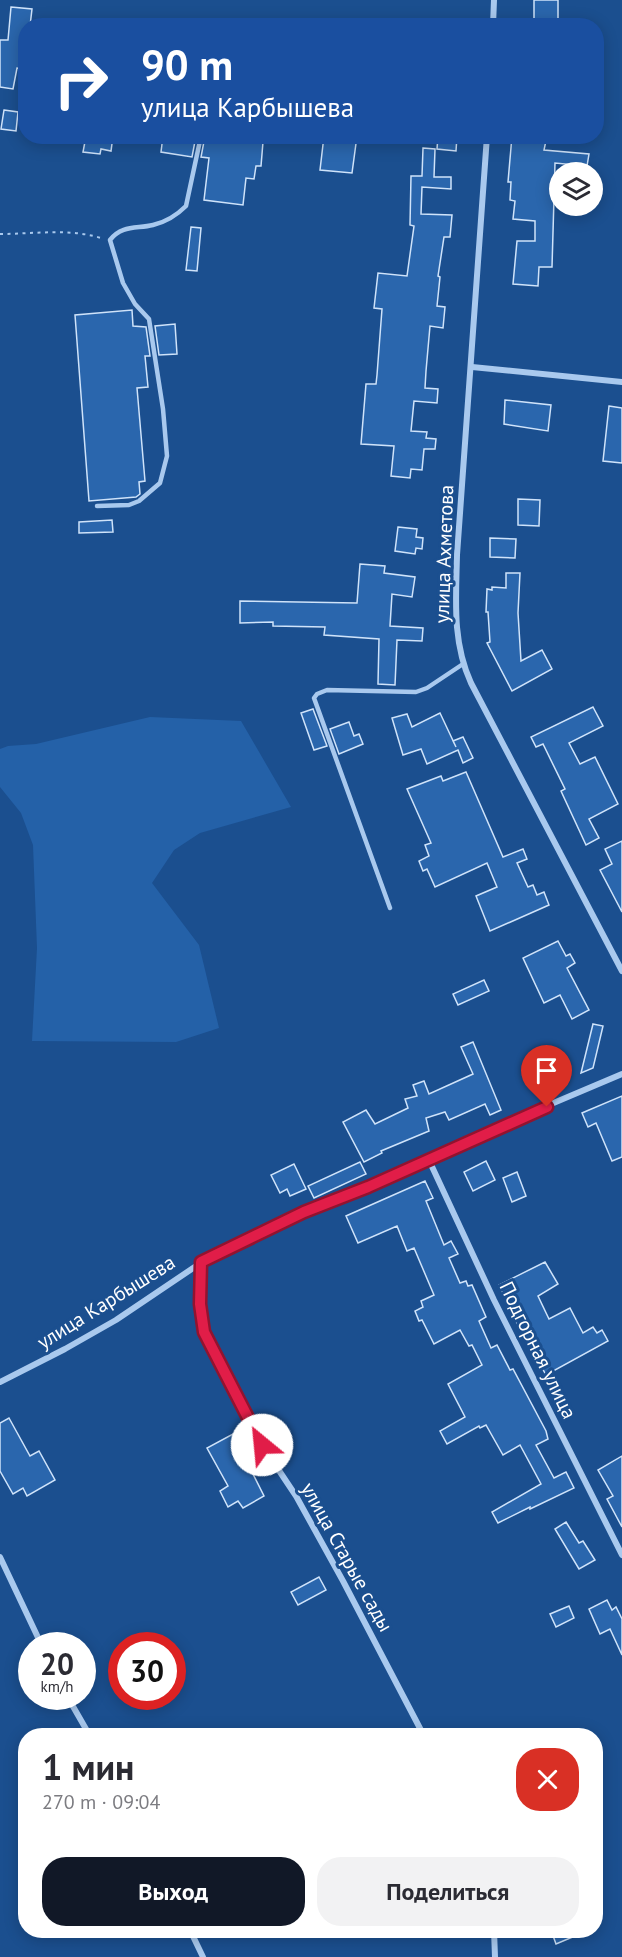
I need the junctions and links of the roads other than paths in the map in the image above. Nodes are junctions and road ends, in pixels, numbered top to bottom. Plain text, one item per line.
1 (494, 0) edge
2 (493, 18) edge
3 (199, 144) edge
4 (486, 144) edge
5 (472, 367) junction
6 (622, 382) edge
7 (97, 506) dead end
8 (463, 664) junction
9 (390, 908) dead end
10 (622, 971) edge
11 (622, 1074) edge
12 (428, 1158) junction
13 (201, 1262) junction
14 (0, 1382) edge
15 (622, 1555) edge
16 (0, 1557) edge
17 (35, 1632) edge
18 (75, 1710) edge
19 (85, 1728) edge
20 (420, 1728) edge
21 (193, 1938) edge
22 (494, 1938) edge
23 (203, 1957) edge
24 (495, 1957) edge

1 - 2 street
3 - 7 lane
4 - 5 street, улица Ахметова
5 - 6 street
5 - 8 street, улица Ахметова
8 - 9 lane
8 - 10 street, улица Ахметова
11 - 12 street, улица Карбышева
12 - 13 street, улица Карбышева
12 - 15 street, Подгорная улица
13 - 14 street, улица Карбышева
13 - 20 street, улица Старые сады
16 - 17 street
18 - 19 street
21 - 23 street
22 - 24 street

